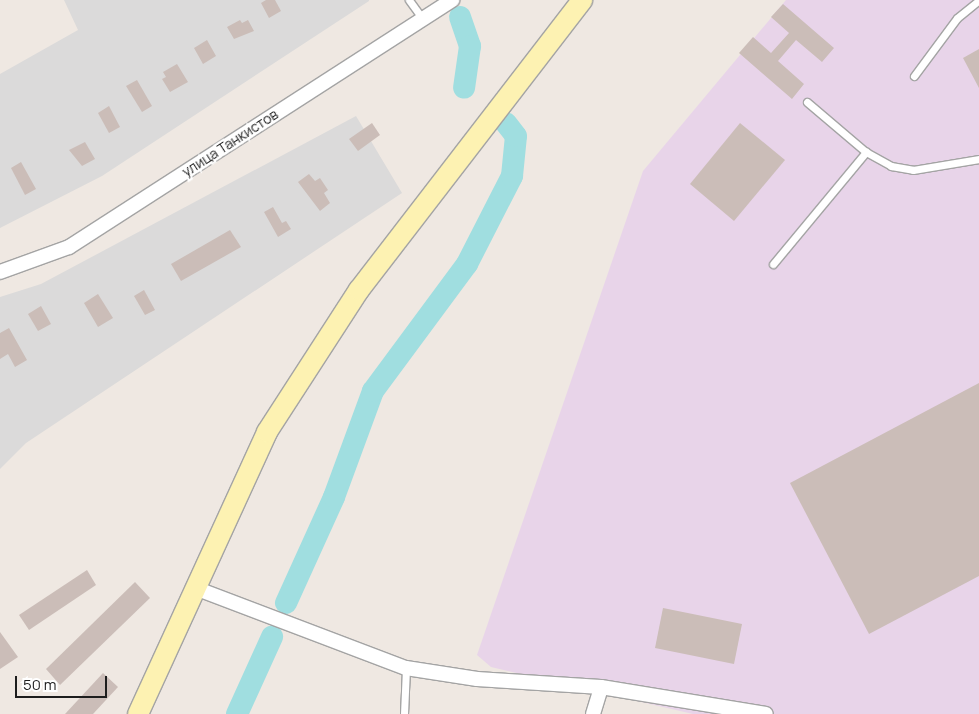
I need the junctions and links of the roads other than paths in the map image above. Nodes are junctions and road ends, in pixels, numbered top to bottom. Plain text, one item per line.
1 (409, 0) edge
2 (452, 0) edge
3 (582, 0) edge
4 (979, 0) edge
5 (423, 19) junction
6 (914, 76) dead end
7 (807, 102) dead end
8 (866, 152) junction
9 (979, 159) edge
10 (773, 264) dead end
11 (0, 272) edge
12 (196, 588) junction
13 (406, 668) junction
14 (601, 687) junction
15 (138, 714) edge
16 (404, 714) edge
17 (593, 714) edge
18 (766, 714) edge

1 - 5 lane
2 - 5 street, улица Танкистов
3 - 12 main road
4 - 6 lane
5 - 11 street, улица Танкистов
7 - 8 lane
8 - 9 lane
8 - 10 lane
12 - 13 street
12 - 15 main road
13 - 14 street
13 - 16 lane
14 - 17 street
14 - 18 street

